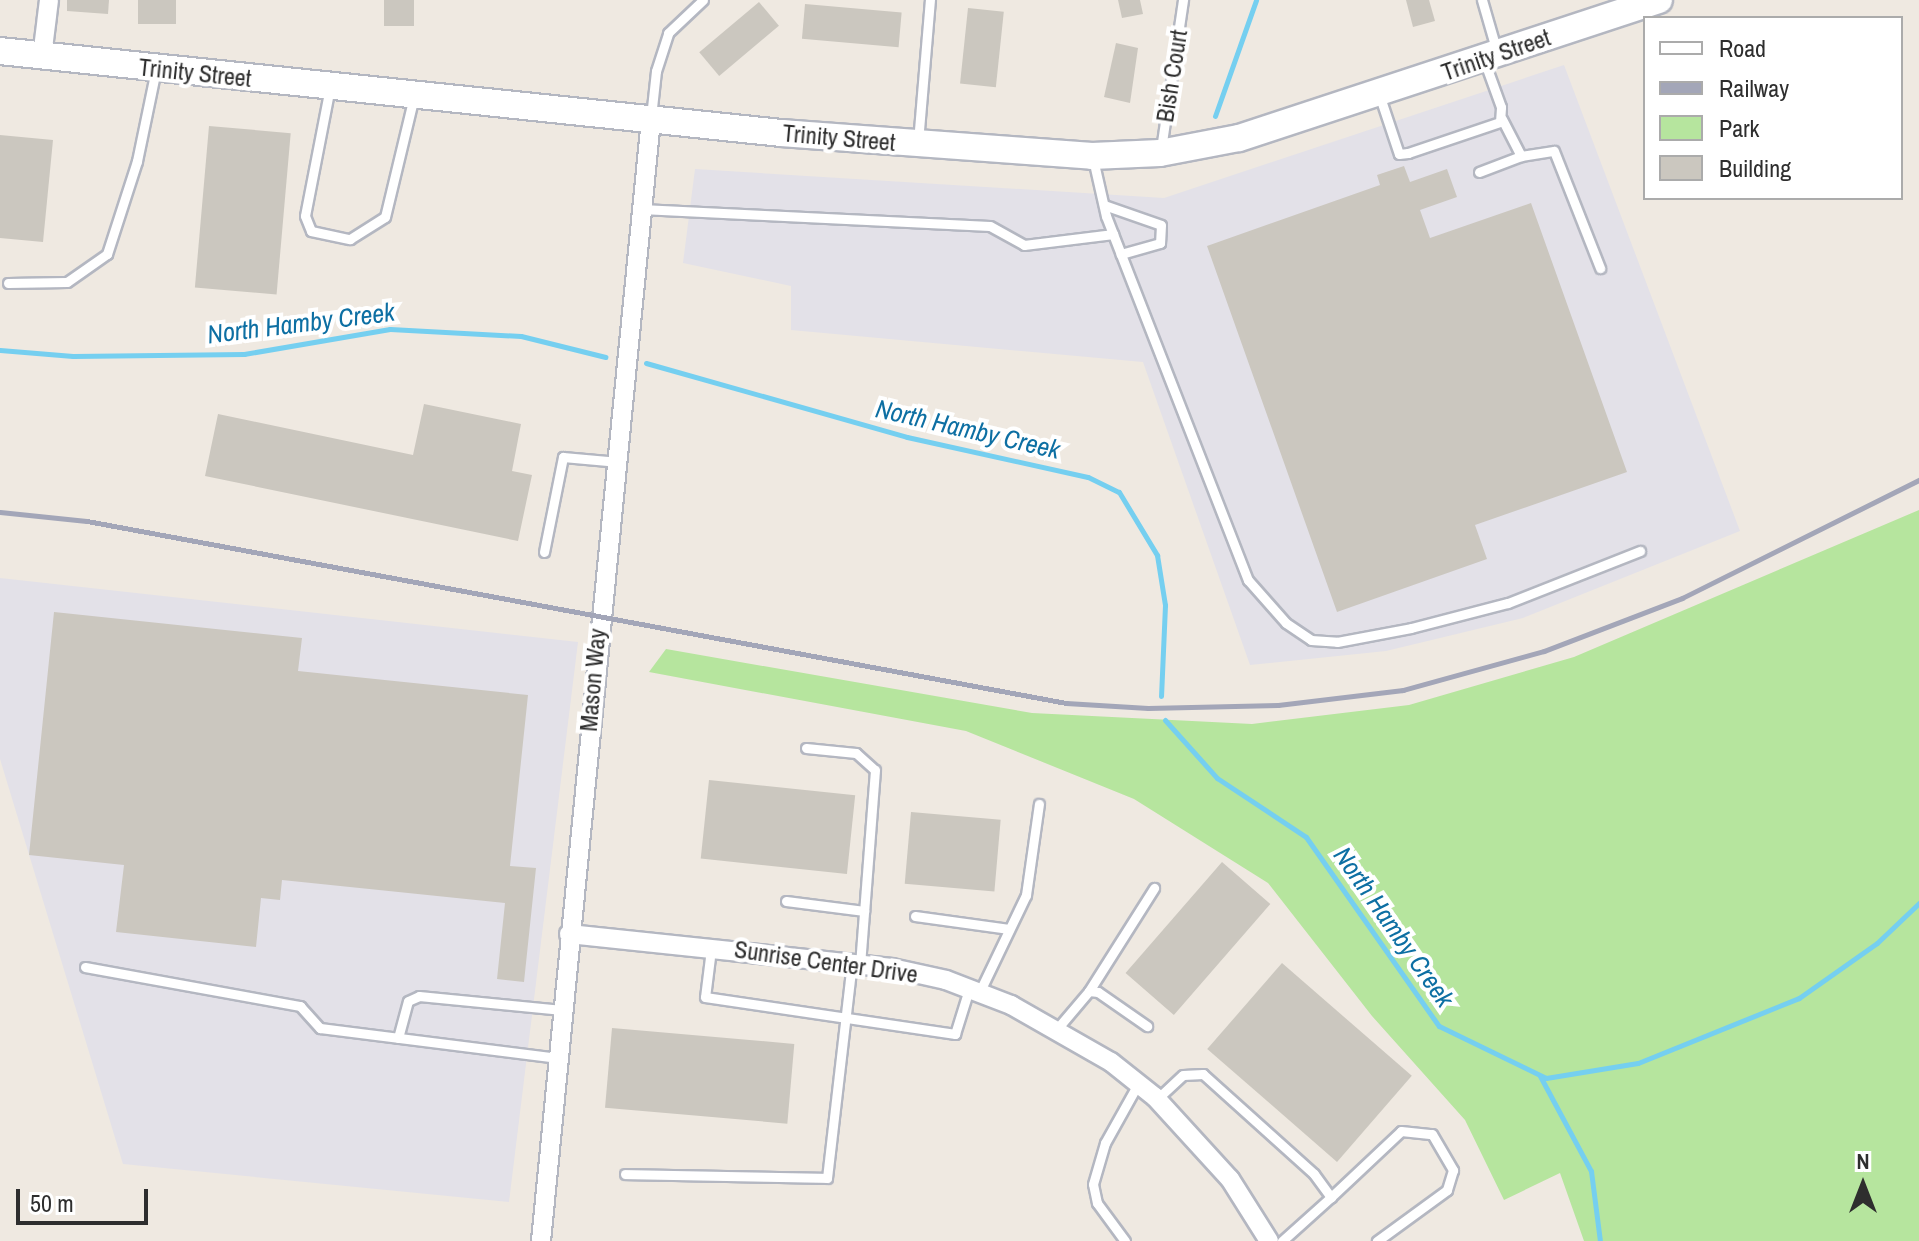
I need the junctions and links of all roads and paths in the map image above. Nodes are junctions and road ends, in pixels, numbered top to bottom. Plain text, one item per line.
1 (49, 0) edge
2 (703, 0) edge
3 (930, 0) edge
4 (1183, 0) edge
5 (1482, 0) edge
6 (1659, 0) edge
7 (0, 51) edge
8 (42, 57) junction
9 (1491, 58) junction
10 (156, 69) junction
11 (330, 87) junction
12 (1379, 94) junction
13 (414, 96) junction
14 (1502, 119) junction
15 (651, 120) junction
16 (917, 146) junction
17 (1160, 153) junction
18 (1092, 156) junction
19 (1521, 156) junction
20 (1479, 172) dead end
21 (1104, 205) junction
22 (641, 209) junction
23 (1113, 234) junction
24 (1121, 254) junction
25 (1600, 268) dead end
26 (8, 283) dead end
27 (619, 462) junction
28 (1640, 551) dead end
29 (544, 552) dead end
30 (806, 748) dead end
31 (1039, 804) dead end
32 (1154, 888) dead end
33 (786, 901) dead end
34 (864, 911) junction
35 (915, 916) dead end
36 (1009, 929) junction
37 (569, 934) junction
38 (712, 947) junction
39 (856, 963) junction
40 (85, 967) dead end
41 (974, 991) junction
42 (1089, 991) junction
43 (562, 1010) junction
44 (846, 1015) junction
45 (1147, 1026) dead end
46 (1056, 1030) junction
47 (398, 1038) junction
48 (558, 1058) junction
49 (1138, 1084) junction
50 (1157, 1099) junction
51 (625, 1174) dead end
52 (1331, 1197) junction
53 (1268, 1240) edge
54 (541, 1241) edge
55 (1125, 1241) edge
56 (1377, 1241) edge

1 - 8 street
2 - 15 lane
3 - 16 lane
4 - 17 lane, Bish Court
5 - 9 lane
6 - 9 street, Trinity Street
7 - 8 street, Trinity Street
8 - 10 street, Trinity Street
9 - 12 street, Trinity Street
9 - 14 lane
10 - 11 street, Trinity Street
10 - 26 lane
11 - 13 street, Trinity Street
11 - 13 lane
12 - 14 lane
12 - 17 street, Trinity Street
13 - 15 street, Trinity Street
14 - 19 lane
15 - 16 street, Trinity Street
15 - 22 street, Mason Way
16 - 18 street, Trinity Street
17 - 18 street, Trinity Street
18 - 21 lane
19 - 20 lane
19 - 25 lane
21 - 23 lane
21 - 24 lane
22 - 23 lane
22 - 27 street, Mason Way
23 - 24 lane
24 - 28 lane
27 - 29 lane
27 - 37 street, Mason Way
30 - 34 lane
31 - 36 lane
32 - 42 lane
33 - 34 lane
34 - 39 lane
35 - 36 lane
36 - 41 lane
37 - 38 street, Sunrise Center Drive
37 - 43 street, Mason Way
38 - 39 street, Sunrise Center Drive
38 - 44 lane
39 - 41 street, Sunrise Center Drive
39 - 44 lane
40 - 47 lane
41 - 44 lane
41 - 46 street, Sunrise Center Drive
42 - 45 lane
42 - 46 lane
43 - 47 lane
43 - 48 street, Mason Way
44 - 51 lane
46 - 49 street, Sunrise Center Drive
47 - 48 lane
48 - 54 street, Mason Way
49 - 50 street, Sunrise Center Drive
49 - 55 lane
50 - 52 lane
50 - 53 street, Sunrise Center Drive
52 - 53 lane
52 - 56 lane

